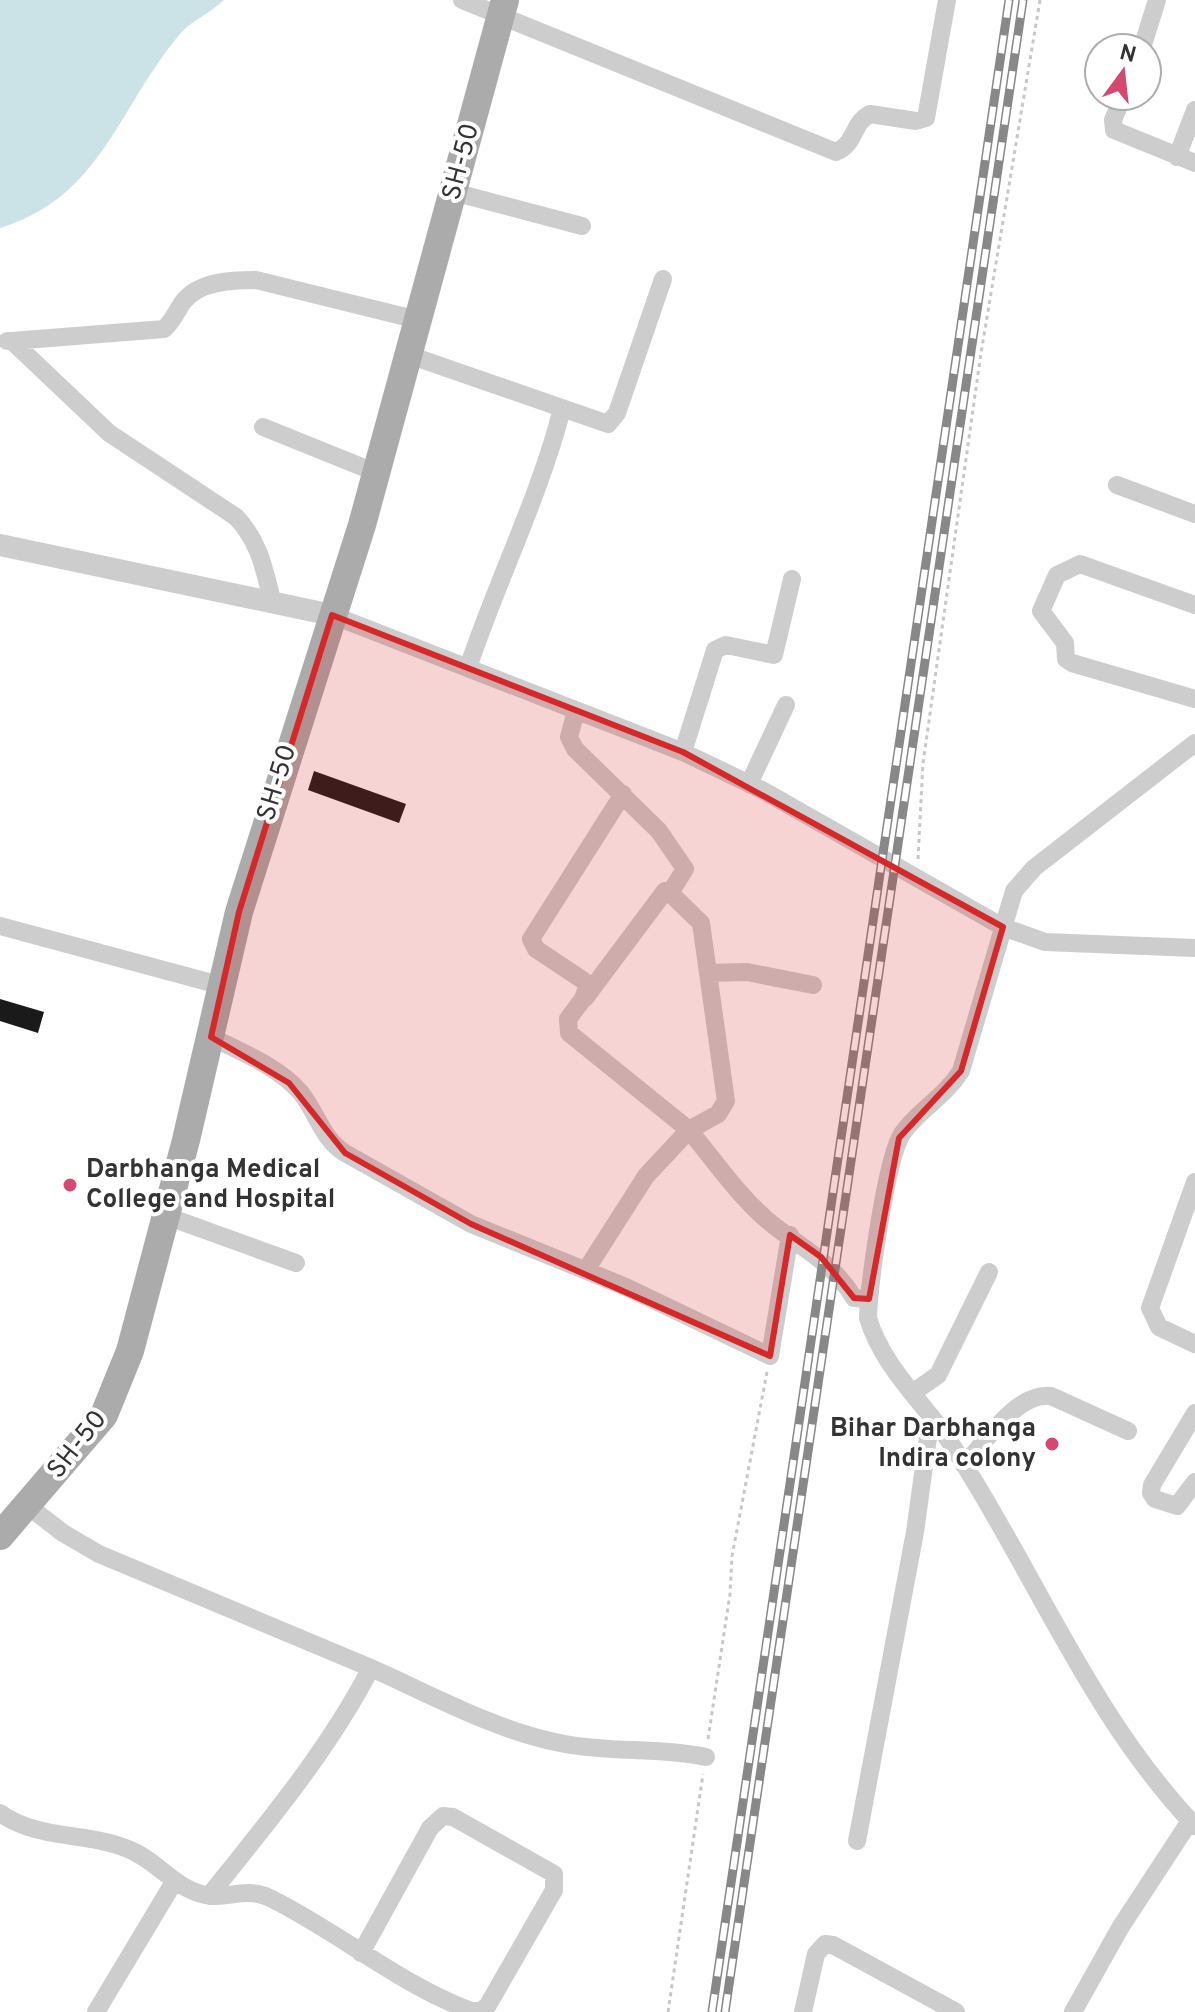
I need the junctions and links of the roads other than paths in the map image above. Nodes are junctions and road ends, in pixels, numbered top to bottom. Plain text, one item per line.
1 (462, 0) edge
2 (947, 0) edge
3 (1157, 0) edge
4 (503, 8) edge
5 (1147, 32) edge
6 (1195, 110) edge
7 (1116, 112) edge
8 (1186, 160) edge
9 (453, 192) junction
10 (582, 226) dead end
11 (663, 279) dead end
12 (418, 320) junction
13 (6, 341) edge
14 (409, 355) junction
15 (562, 409) junction
16 (263, 427) dead end
17 (377, 473) junction
18 (1117, 485) dead end
19 (1195, 514) edge
20 (0, 545) edge
21 (792, 579) dead end
22 (272, 600) junction
23 (1195, 605) edge
24 (332, 615) junction
25 (468, 668) junction
26 (1195, 699) edge
27 (786, 705) dead end
28 (576, 711) junction
29 (1195, 743) edge
30 (683, 752) junction
31 (749, 784) junction
32 (623, 794) junction
33 (665, 891) dead end
34 (0, 926) edge
35 (1003, 927) junction
36 (1195, 948) edge
37 (708, 973) junction
38 (813, 985) dead end
39 (223, 986) junction
40 (583, 999) junction
41 (211, 1037) junction
42 (689, 1130) junction
43 (1195, 1182) edge
44 (166, 1216) junction
45 (790, 1235) junction
46 (296, 1263) dead end
47 (586, 1270) junction
48 (989, 1272) dead end
49 (869, 1299) junction
50 (1195, 1344) edge
51 (912, 1393) junction
52 (1195, 1413) edge
53 (931, 1416) junction
54 (1128, 1431) dead end
55 (964, 1465) junction
56 (1195, 1482) edge
57 (28, 1506) junction
58 (0, 1536) edge
59 (371, 1668) junction
60 (706, 1757) road end
61 (0, 1813) edge
62 (1193, 1824) edge
63 (857, 1841) dead end
64 (174, 1882) junction
65 (209, 1896) junction
66 (361, 1953) junction
67 (96, 2012) edge
68 (803, 2012) edge
69 (956, 2012) edge
70 (1073, 2012) edge

1 - 4 street
2 - 4 street
3 - 5 street
4 - 9 main road, SH-50
6 - 8 street
7 - 8 street
9 - 10 street
9 - 12 main road, SH-50
11 - 15 street
12 - 13 street
12 - 14 main road, SH-50
13 - 22 street
14 - 15 street
14 - 17 main road, SH-50
15 - 25 street
16 - 17 street
17 - 24 main road, SH-50
18 - 19 street
20 - 22 street
21 - 30 street
22 - 24 street
23 - 26 street
24 - 25 street
24 - 39 main road, SH-50
25 - 28 street
27 - 31 street
28 - 30 street
28 - 32 street
29 - 35 street
30 - 31 street
31 - 35 street
32 - 37 street
32 - 40 street
33 - 40 street
34 - 39 street
35 - 36 street
35 - 49 street
37 - 38 street
37 - 42 street
39 - 41 main road, SH-50
40 - 42 street
41 - 44 main road, SH-50
41 - 47 street
42 - 45 street
42 - 47 street
43 - 50 street
44 - 46 street
44 - 57 main road, SH-50
45 - 47 street
45 - 49 street
48 - 51 street
49 - 51 street
51 - 53 street
52 - 56 street
53 - 55 street
53 - 63 street
54 - 55 street
55 - 62 street
57 - 58 main road, SH-50
57 - 59 street
59 - 60 street
59 - 65 street
61 - 64 street
62 - 70 street
64 - 65 street
64 - 67 street
65 - 66 street
66 - 66 street
68 - 69 street

